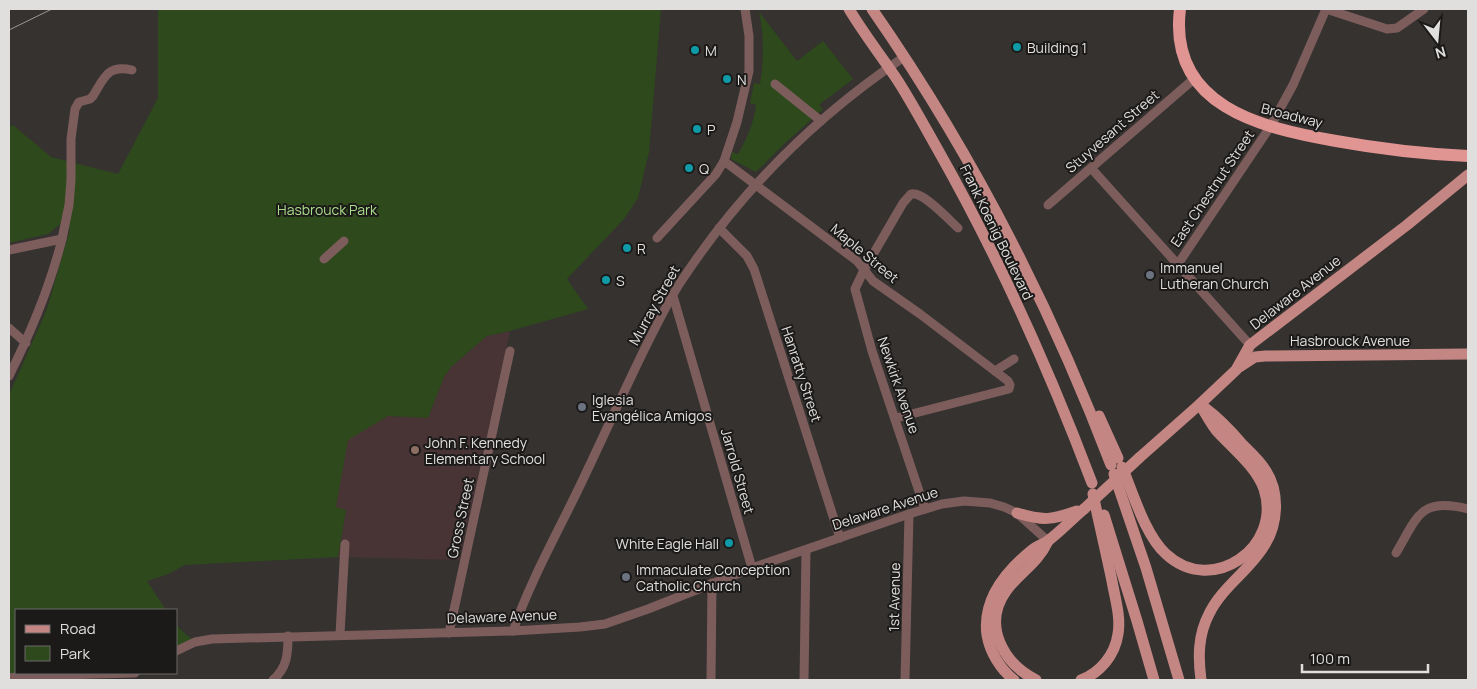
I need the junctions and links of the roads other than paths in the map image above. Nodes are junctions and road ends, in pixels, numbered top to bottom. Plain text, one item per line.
1 (745, 9) edge
2 (849, 9) edge
3 (872, 9) edge
4 (1180, 9) edge
5 (1326, 9) edge
6 (1424, 9) edge
7 (904, 57) junction
8 (888, 68) junction
9 (132, 70) dead end
10 (1195, 78) junction
11 (775, 84) dead end
12 (821, 121) junction
13 (1270, 127) junction
14 (1468, 156) edge
15 (724, 161) junction
16 (1091, 168) junction
17 (1468, 175) edge
18 (756, 185) junction
19 (1048, 205) dead end
20 (719, 228) junction
21 (958, 228) dead end
22 (656, 238) dead end
23 (62, 239) junction
24 (344, 241) dead end
25 (9, 250) edge
26 (324, 259) dead end
27 (1178, 264) junction
28 (864, 270) junction
29 (673, 296) junction
30 (9, 328) edge
31 (26, 343) junction
32 (1250, 345) junction
33 (510, 351) dead end
34 (1468, 354) edge
35 (1014, 359) dead end
36 (1236, 370) junction
37 (995, 371) junction
38 (9, 376) edge
39 (1200, 404) junction
40 (896, 418) junction
41 (1116, 466) junction
42 (1092, 487) junction
43 (926, 509) junction
44 (1084, 509) junction
45 (1468, 509) edge
46 (1017, 513) junction
47 (909, 514) junction
48 (840, 538) junction
49 (1048, 541) junction
50 (345, 544) dead end
51 (806, 551) junction
52 (1396, 553) dead end
53 (752, 568) junction
54 (712, 583) junction
55 (514, 630) junction
56 (449, 633) junction
57 (340, 634) junction
58 (288, 636) junction
59 (178, 651) edge
60 (98, 674) edge
61 (9, 678) edge
62 (273, 680) edge
63 (711, 680) edge
64 (804, 680) edge
65 (905, 680) edge
66 (1014, 680) edge
67 (1036, 680) edge
68 (1081, 680) edge
69 (1154, 680) edge
70 (1179, 680) edge
71 (1201, 680) edge

1 - 15 street
2 - 8 main road, Frank Koenig Boulevard
3 - 7 main road, Frank Koenig Boulevard
4 - 10 highway, Broadway
5 - 6 street
5 - 13 street, East Chestnut Street
7 - 8 street, Murray Street
7 - 41 main road, Frank Koenig Boulevard
8 - 12 street, Murray Street
8 - 42 main road, Frank Koenig Boulevard
9 - 23 street
10 - 13 highway, Broadway
10 - 16 street, Stuyvesant Street
11 - 12 street
12 - 18 street, Murray Street
13 - 14 highway, Broadway
13 - 27 street, East Chestnut Street
15 - 18 street, Maple Street
15 - 22 street
16 - 19 street, Stuyvesant Street
16 - 27 street
17 - 32 main road, Delaware Avenue
18 - 20 street, Murray Street
18 - 28 street, Maple Street
20 - 29 street, Murray Street
20 - 48 street, Hanratty Street
21 - 28 street, Newkirk Avenue
23 - 25 street
23 - 31 street
24 - 26 street
27 - 32 street
28 - 37 street, Maple Street
28 - 40 street, Newkirk Avenue
29 - 53 street, Jarrold Street
29 - 55 street, Murray Street
30 - 31 street
31 - 38 street
32 - 36 main road, Delaware Avenue
33 - 56 street, Gross Street
34 - 36 main road, Hasbrouck Avenue
35 - 37 street
36 - 39 main road, Delaware Avenue
37 - 40 street, Maple Street
39 - 41 main road
39 - 44 main road, Delaware Avenue, bridge
39 - 71 main road
40 - 43 street, Newkirk Avenue
41 - 70 main road, Frank Koenig Boulevard
42 - 68 main road
42 - 69 main road
43 - 46 street, Delaware Avenue
43 - 47 street, Delaware Avenue
44 - 46 main road
44 - 49 main road, Delaware Avenue
45 - 52 street
46 - 49 street, Delaware Avenue
47 - 48 street, Delaware Avenue
47 - 65 street, 1st Avenue
48 - 51 street, Delaware Avenue
49 - 66 main road
49 - 67 main road
50 - 57 street
51 - 53 street, Delaware Avenue
51 - 64 street
53 - 54 street, Delaware Avenue
54 - 55 street, Delaware Avenue
54 - 63 street
55 - 56 street, Delaware Avenue
56 - 57 street, Delaware Avenue
57 - 58 street, Delaware Avenue
58 - 59 street, Delaware Avenue
58 - 62 street
60 - 61 street

